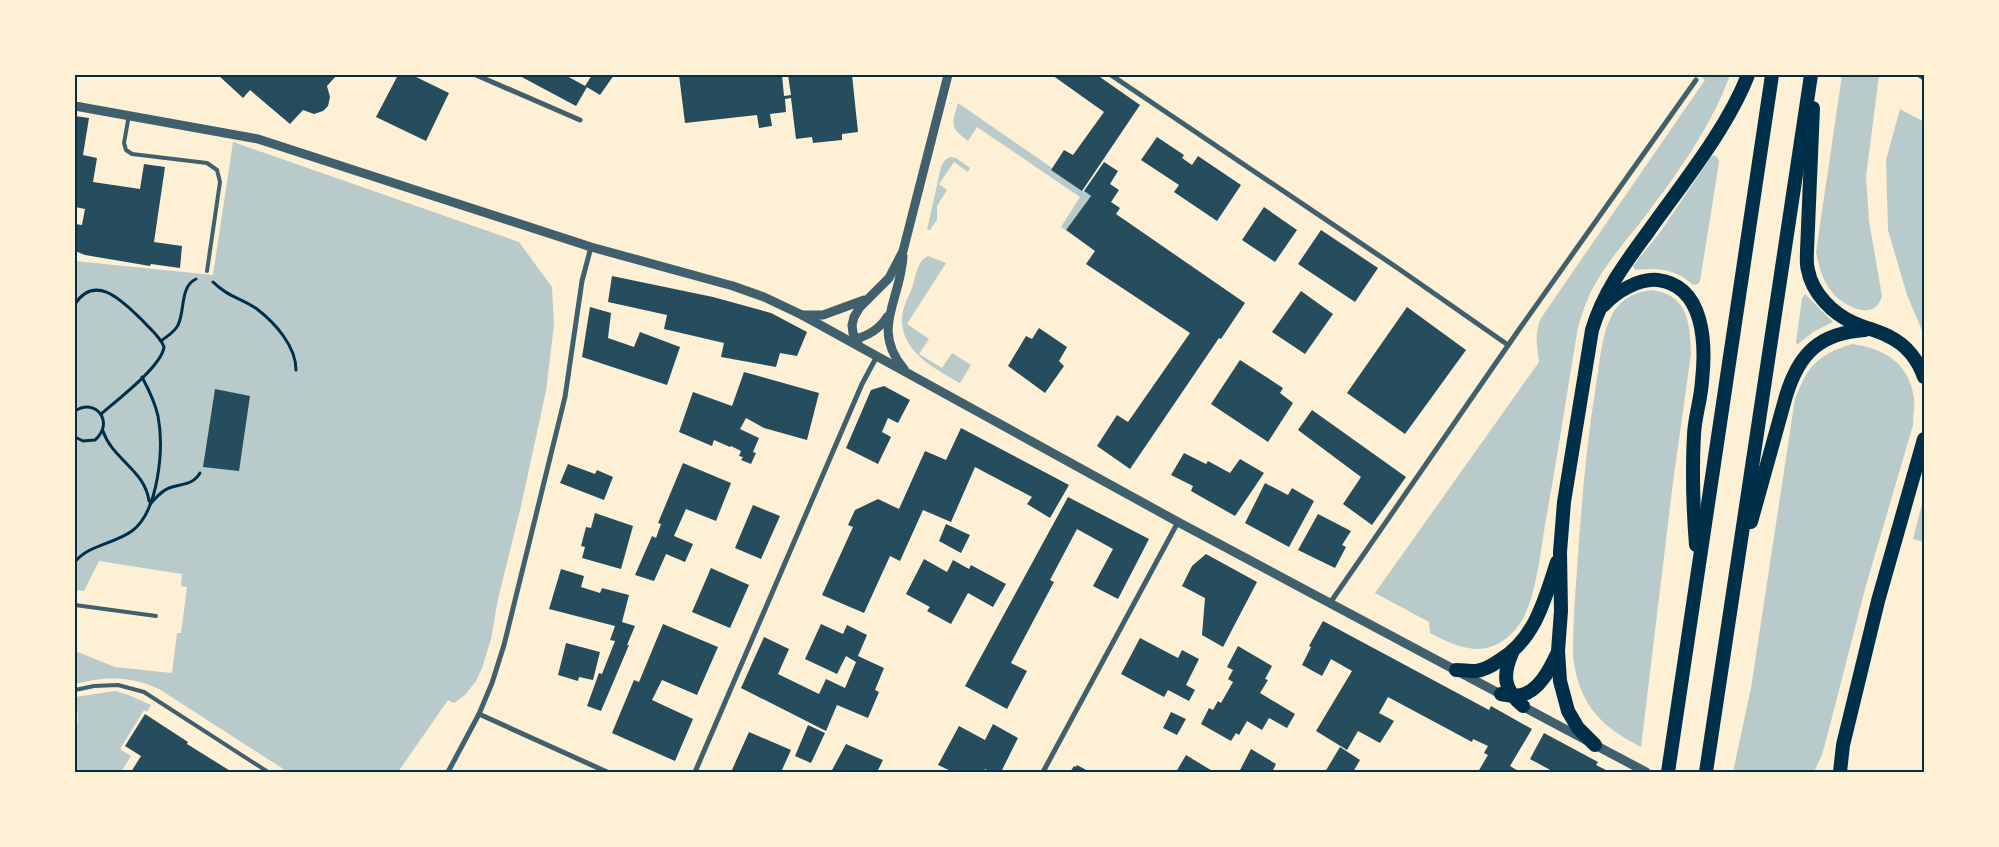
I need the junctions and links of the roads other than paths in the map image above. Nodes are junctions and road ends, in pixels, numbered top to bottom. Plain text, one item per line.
1 (476, 75) edge
2 (948, 75) edge
3 (1111, 75) edge
4 (1748, 75) edge
5 (1772, 75) edge
6 (1811, 75) edge
7 (1815, 75) edge
8 (1696, 80) dead end
9 (75, 106) edge
10 (129, 115) junction
11 (580, 120) dead end
12 (592, 247) junction
13 (903, 251) junction
14 (207, 271) road end
15 (870, 296) junction
16 (890, 312) junction
17 (1597, 314) junction
18 (802, 315) junction
19 (1870, 330) junction
20 (854, 342) junction
21 (1508, 345) junction
22 (877, 356) junction
23 (908, 373) junction
24 (1924, 377) edge
25 (1924, 439) edge
26 (1178, 522) junction
27 (1560, 552) junction
28 (1698, 569) junction
29 (1736, 576) junction
30 (1330, 603) junction
31 (75, 605) edge
32 (156, 616) dead end
33 (1558, 651) junction
34 (1512, 653) junction
35 (1456, 670) junction
36 (75, 690) edge
37 (1505, 695) junction
38 (1523, 706) joint
39 (478, 714) junction
40 (1843, 745) junction
41 (1596, 746) junction
42 (268, 772) edge
43 (448, 772) edge
44 (607, 772) edge
45 (695, 772) edge
46 (1043, 772) edge
47 (1646, 772) edge
48 (1668, 772) edge
49 (1706, 772) edge
50 (1830, 772) edge
51 (1840, 772) edge

1 - 11 street
2 - 13 street
3 - 21 street
4 - 17 highway
5 - 28 highway
6 - 29 highway
7 - 19 highway
8 - 21 street
9 - 10 street
10 - 12 street
10 - 14 lane
12 - 18 street
12 - 39 street
13 - 15 street
13 - 16 street
15 - 18 street
15 - 20 street
16 - 20 street
16 - 23 street
17 - 27 highway
17 - 28 highway
18 - 20 street
19 - 24 highway
19 - 29 highway
20 - 22 street
21 - 30 street
22 - 23 street
22 - 45 street
23 - 26 street
25 - 40 highway
26 - 30 street
26 - 46 street
27 - 33 highway
27 - 34 highway
28 - 48 highway
29 - 49 highway
30 - 35 street
31 - 32 lane
33 - 37 highway
33 - 41 highway
34 - 35 highway
34 - 37 highway
35 - 37 street
36 - 42 lane
37 - 38 highway
38 - 41 street
39 - 43 street
39 - 44 street
40 - 50 highway
40 - 51 highway
41 - 47 street

